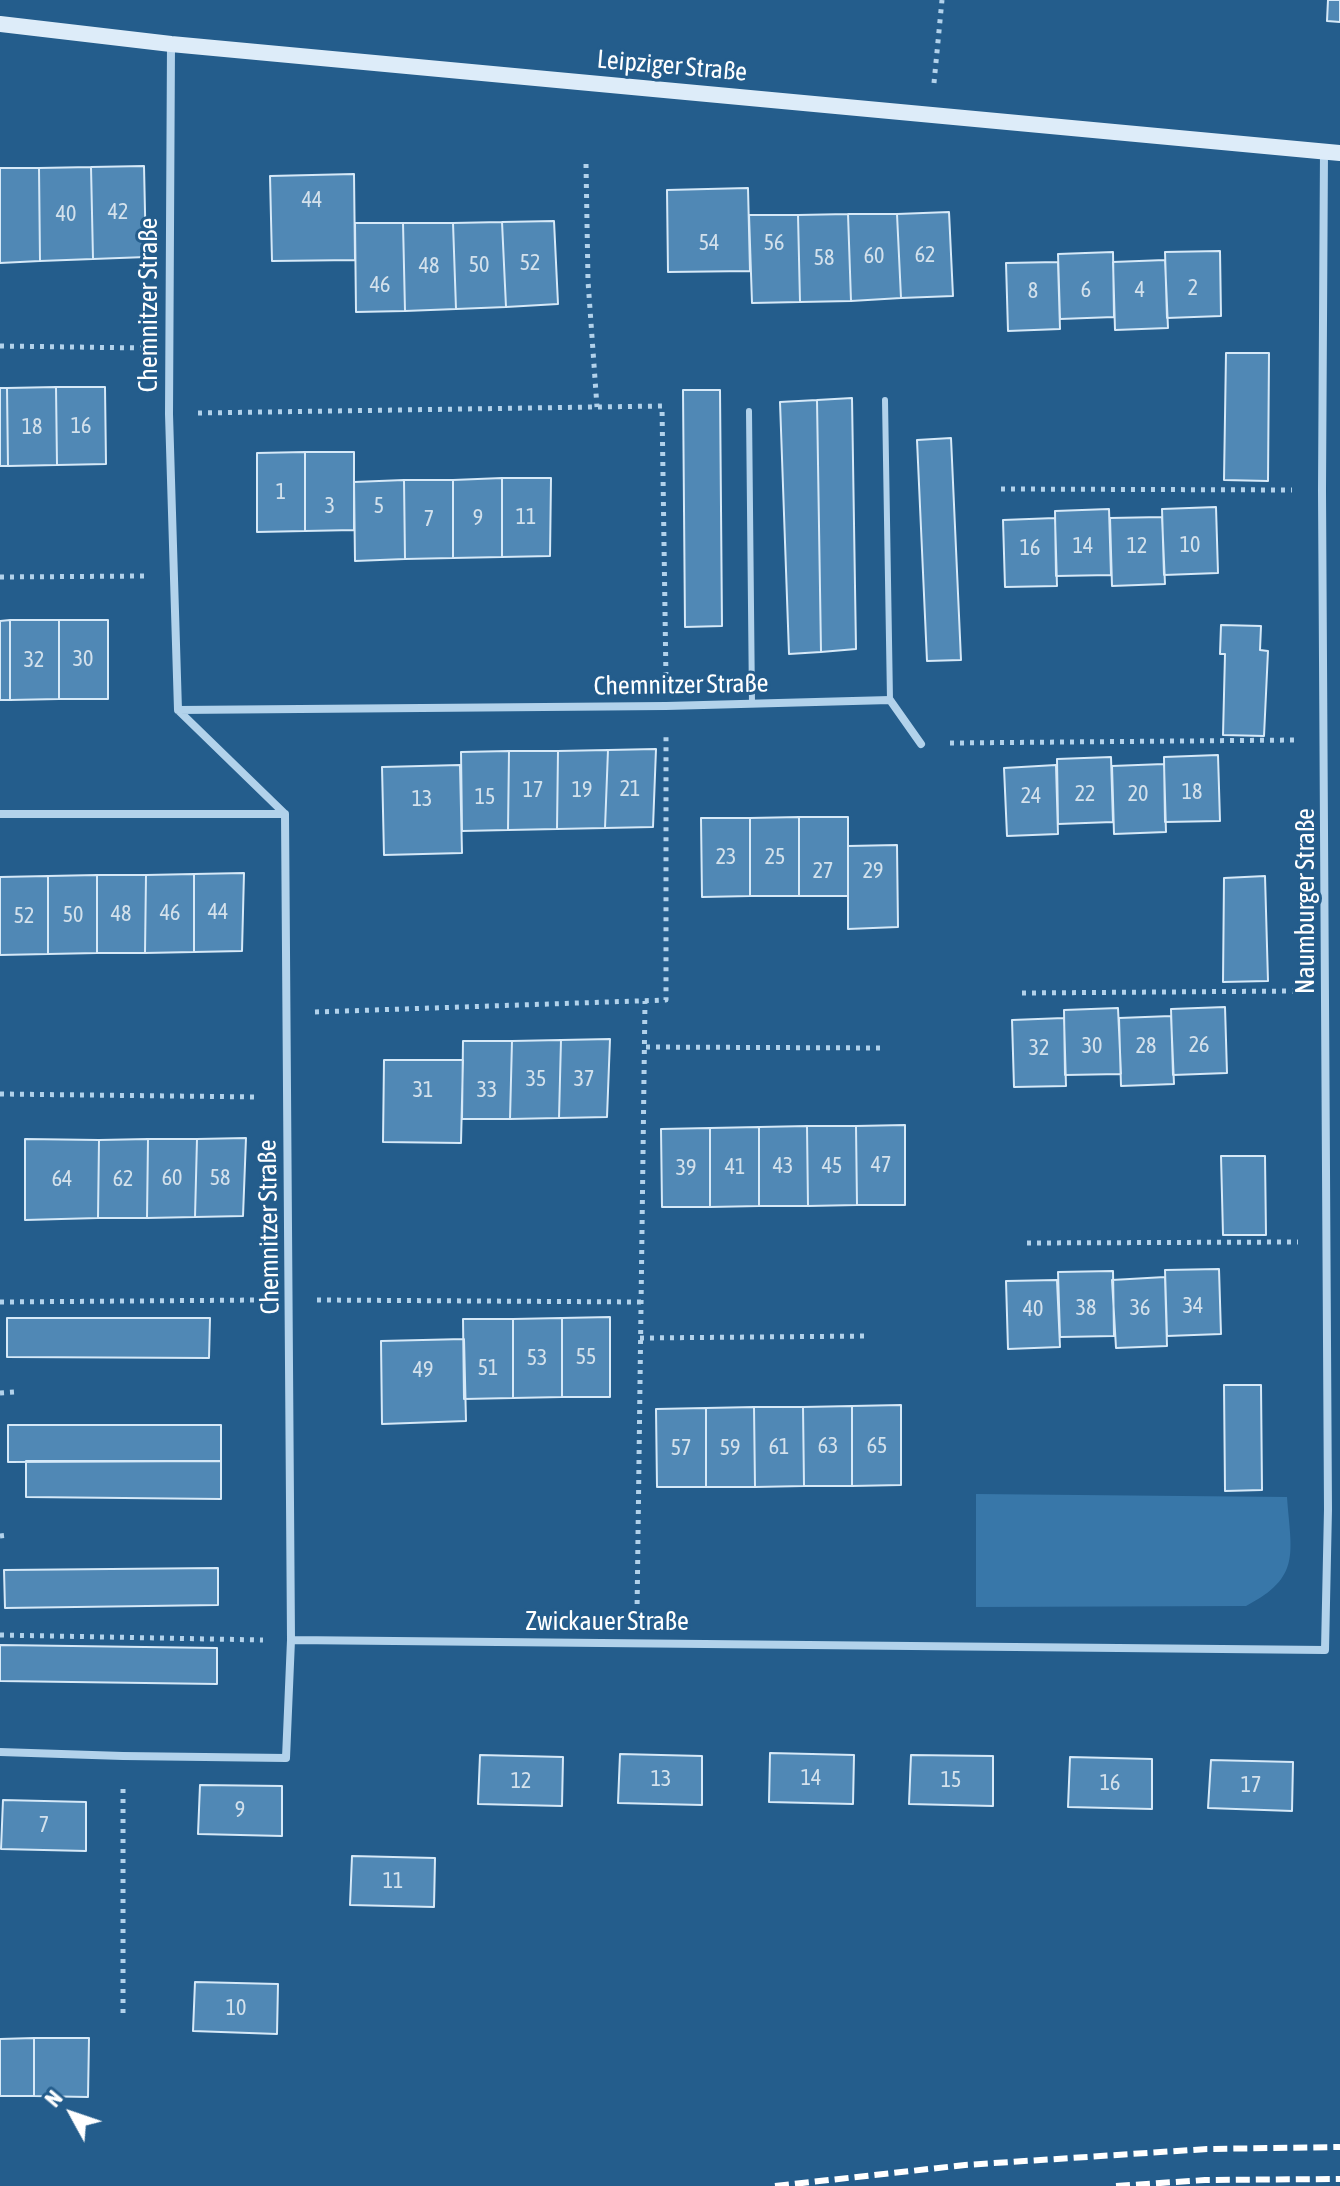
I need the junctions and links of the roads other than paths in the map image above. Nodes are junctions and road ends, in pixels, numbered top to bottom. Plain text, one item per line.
1 (0, 24) edge
2 (171, 44) junction
3 (1332, 152) edge
4 (885, 400) dead end
5 (749, 411) dead end
6 (890, 700) junction
7 (752, 704) junction
8 (178, 710) junction
9 (921, 744) road end
10 (0, 814) edge
11 (285, 814) junction
12 (291, 1640) junction
13 (1325, 1650) joint
14 (0, 1752) edge

1 - 2 main road, Leipziger Straße
2 - 3 main road, Leipziger Straße
2 - 8 street, Chemnitzer Straße
3 - 13 street, Naumburger Straße
4 - 6 lane
5 - 7 lane
6 - 7 street, Chemnitzer Straße
6 - 9 street
7 - 8 street, Chemnitzer Straße
8 - 11 street
10 - 11 street
11 - 12 street, Chemnitzer Straße
12 - 13 street, Zwickauer Straße
12 - 14 street

